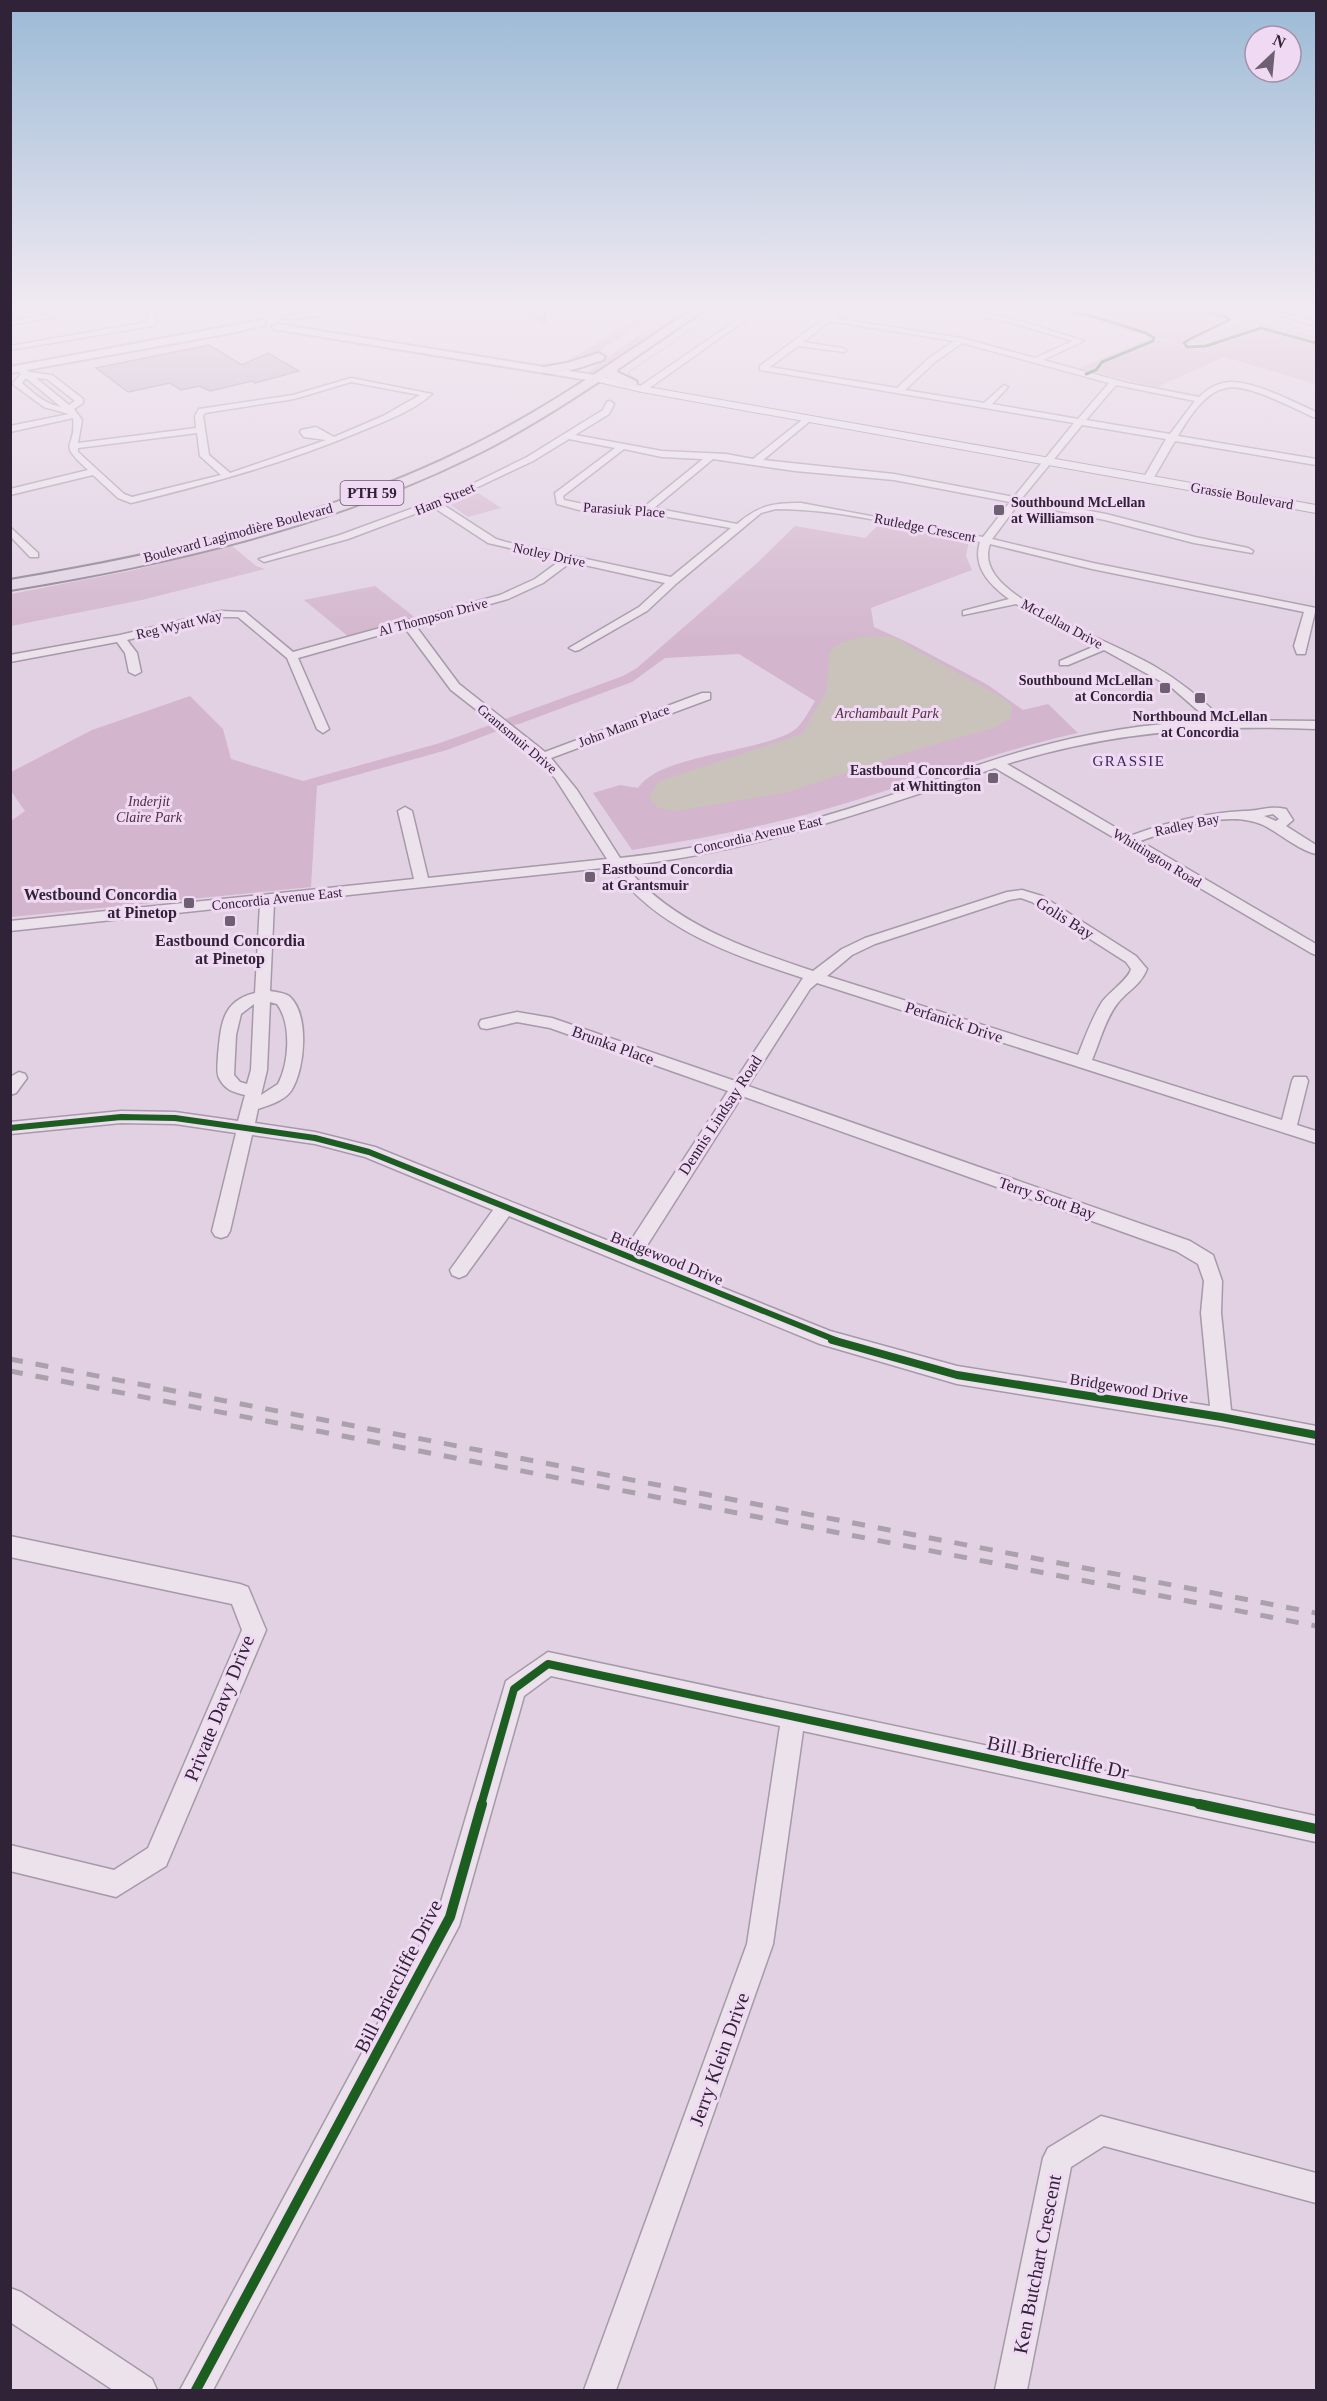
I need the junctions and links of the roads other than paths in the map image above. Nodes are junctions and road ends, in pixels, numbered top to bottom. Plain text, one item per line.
1 (47, 419) edge
2 (77, 419) edge
3 (200, 419) edge
4 (382, 419) edge
5 (528, 419) edge
6 (595, 419) edge
7 (806, 419) edge
8 (813, 419) edge
9 (1061, 419) edge
10 (1081, 419) edge
11 (1186, 419) edge
12 (1078, 422) junction
13 (10, 429) edge
14 (201, 430) junction
15 (320, 435) dead end
16 (568, 436) junction
17 (1173, 438) junction
18 (335, 440) junction
19 (72, 446) junction
20 (622, 447) junction
21 (441, 448) dead end
22 (981, 449) junction
23 (710, 457) junction
24 (420, 458) dead end
25 (1016, 458) junction
26 (756, 461) junction
27 (1048, 461) junction
28 (1317, 462) edge
29 (389, 471) dead end
30 (93, 472) junction
31 (1035, 475) junction
32 (228, 476) junction
33 (1148, 479) junction
34 (359, 483) dead end
35 (10, 492) edge
36 (1015, 500) junction
37 (435, 504) junction
38 (1317, 509) edge
39 (646, 510) junction
40 (739, 527) junction
41 (10, 530) edge
42 (185, 535) dead end
43 (986, 540) junction
44 (1248, 551) dead end
45 (34, 555) dead end
46 (264, 559) dead end
47 (568, 560) junction
48 (10, 571) edge
49 (673, 581) junction
50 (10, 585) edge
51 (1017, 600) junction
52 (1313, 611) edge
53 (967, 613) dead end
54 (408, 624) junction
55 (120, 638) junction
56 (1104, 646) junction
57 (575, 648) dead end
58 (1301, 652) dead end
59 (291, 656) junction
60 (10, 659) edge
61 (1064, 663) dead end
62 (135, 672) dead end
63 (706, 696) dead end
64 (1221, 724) junction
65 (1317, 725) edge
66 (323, 729) dead end
67 (542, 757) junction
68 (998, 764) junction
69 (405, 811) dead end
70 (1128, 841) junction
71 (1317, 850) edge
72 (614, 863) junction
73 (422, 884) junction
74 (267, 901) junction
75 (10, 926) edge
76 (1317, 950) edge
77 (815, 977) junction
78 (263, 996) junction
79 (487, 1024) dead end
80 (1083, 1063) junction
81 (1300, 1081) dead end
82 (736, 1089) junction
83 (253, 1098) junction
84 (10, 1128) edge
85 (1288, 1128) junction
86 (246, 1130) junction
87 (1317, 1137) edge
88 (505, 1208) junction
89 (221, 1231) dead end
90 (630, 1257) junction
91 (459, 1270) dead end
92 (1221, 1417) junction
93 (1317, 1435) edge
94 (10, 1546) edge
95 (793, 1717) junction
96 (1317, 1829) edge
97 (10, 1858) edge
98 (1317, 2188) edge
99 (10, 2303) edge
100 (141, 2391) edge
101 (196, 2391) edge
102 (600, 2391) edge
103 (1011, 2391) edge

1 - 13 street
2 - 19 street
3 - 14 street
4 - 18 street
5 - 50 main road, Boulevard Lagimodière Boulevard / PTH 59
6 - 16 street, Ham Street
7 - 26 street
8 - 22 main road, Grassie Boulevard
9 - 12 street
10 - 12 street
11 - 17 street
12 - 17 street
12 - 27 street
14 - 19 street
14 - 32 street
15 - 18 street
16 - 20 street
16 - 37 street, Ham Street
17 - 28 street
17 - 33 street
18 - 32 street
19 - 30 street
20 - 23 street
20 - 39 street, Parasiuk Place
21 - 24 main road
22 - 25 main road, Grassie Boulevard
22 - 27 main road, Grassie Boulevard
23 - 26 street
23 - 39 street
25 - 27 main road, Grassie Boulevard
25 - 31 main road
26 - 36 street
27 - 31 street
27 - 33 main road, Grassie Boulevard
29 - 34 main road, PTH 59
30 - 32 street
30 - 35 street
31 - 36 street
33 - 38 main road, Grassie Boulevard
36 - 43 street
36 - 44 street
37 - 46 street, Ham Street
37 - 47 street, Notley Drive
39 - 40 street, Parasiuk Place
40 - 43 street, Rutledge Crescent
40 - 49 street, Rutledge Crescent
41 - 45 street
42 - 48 main road, Boulevard Lagimodière Boulevard
43 - 51 street, McLellan Drive
43 - 52 street, Rutledge Crescent
47 - 49 street, Notley Drive
47 - 54 street, Al Thompson Drive
49 - 57 street, Rutledge Crescent
51 - 53 street
51 - 56 street, McLellan Drive
52 - 58 street
54 - 59 street, Al Thompson Drive
54 - 67 street, Grantsmuir Drive
55 - 59 street, Reg Wyatt Way
55 - 60 street, Reg Wyatt Way
55 - 62 street
56 - 61 street
56 - 64 street, McLellan Drive
59 - 66 street, Reg Wyatt Way
63 - 67 street, John Mann Place
64 - 65 street, Concordia Avenue East
64 - 68 street, Concordia Avenue East
67 - 72 street, Grantsmuir Drive
68 - 70 street, Whittington Road
68 - 72 street, Concordia Avenue East
69 - 73 street
70 - 71 street, Radley Bay
70 - 76 street, Whittington Road
72 - 73 street, Concordia Avenue East
72 - 77 street, Perfanick Drive
73 - 74 street, Concordia Avenue East
74 - 75 street, Concordia Avenue East
74 - 78 street
77 - 80 street, Perfanick Drive
77 - 80 street, Golis Bay
77 - 82 street, Dennis Lindsay Road
78 - 83 street
78 - 83 street
78 - 83 street
79 - 82 street, Brunka Place
80 - 85 street, Perfanick Drive
81 - 85 street
82 - 90 street, Dennis Lindsay Road
82 - 92 street, Terry Scott Bay
83 - 86 street
84 - 86 street, Bridgewood Drive
85 - 87 street, Perfanick Drive
86 - 88 street, Bridgewood Drive
86 - 89 street
88 - 90 street, Bridgewood Drive
88 - 91 street
90 - 92 street, Bridgewood Drive
92 - 93 street, Bridgewood Drive
94 - 97 street, Private Davy Drive
95 - 96 street, Bill Briercliffe Dr
95 - 101 street, Bill Briercliffe Drive
95 - 102 street, Jerry Klein Drive
98 - 103 street, Ken Butchart Crescent
99 - 100 street

